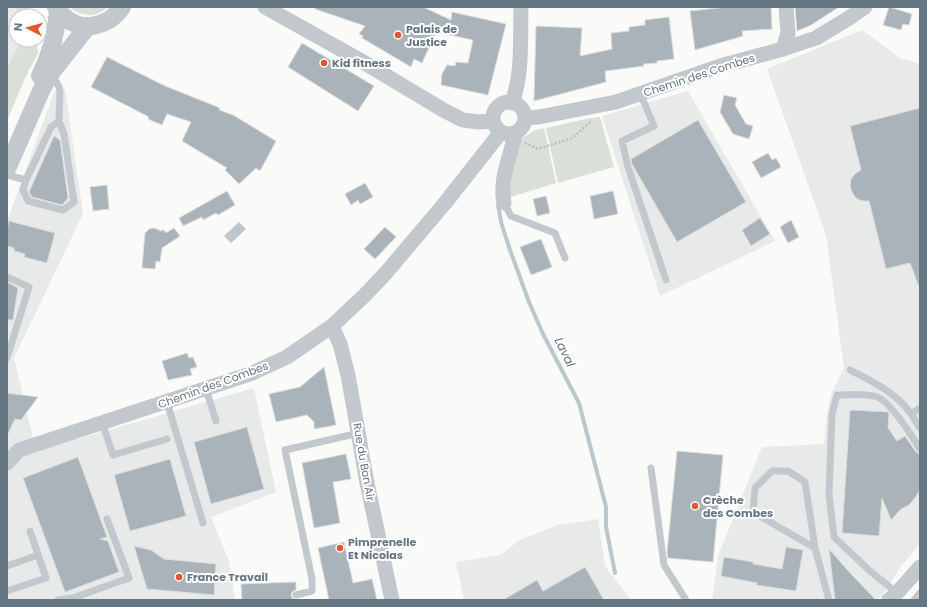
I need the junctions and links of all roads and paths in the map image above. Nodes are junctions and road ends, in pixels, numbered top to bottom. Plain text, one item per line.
1 (122, 7) edge
2 (265, 7) edge
3 (521, 7) edge
4 (786, 7) edge
5 (865, 7) edge
6 (57, 10) edge
7 (88, 26) junction
8 (783, 49) junction
9 (51, 73) junction
10 (640, 93) junction
11 (512, 103) junction
12 (600, 105) junction
13 (59, 121) junction
14 (510, 127) junction
15 (7, 150) edge
16 (7, 169) edge
17 (7, 175) edge
18 (26, 180) junction
19 (504, 203) joint
20 (565, 258) dead end
21 (7, 277) edge
22 (666, 280) dead end
23 (332, 326) junction
24 (7, 358) edge
25 (850, 370) dead end
26 (206, 389) junction
27 (167, 402) junction
28 (920, 408) edge
29 (910, 414) junction
30 (216, 421) dead end
31 (102, 422) junction
32 (920, 428) edge
33 (358, 433) junction
34 (167, 439) dead end
35 (920, 449) edge
36 (7, 462) edge
37 (651, 468) dead end
38 (106, 519) dead end
39 (203, 523) dead end
40 (30, 531) dead end
41 (815, 548) junction
42 (38, 555) junction
43 (7, 566) edge
44 (920, 567) edge
45 (8, 589) edge
46 (920, 594) edge
47 (296, 595) dead end
48 (893, 596) edge
49 (58, 600) edge
50 (392, 600) edge
51 (686, 600) edge
52 (829, 600) edge
53 (914, 600) edge

1 - 7 street
2 - 14 street
3 - 11 street
4 - 8 street
5 - 8 street, Chemin des Combes
6 - 7 street
6 - 15 street
7 - 9 street
8 - 10 street, Chemin des Combes
9 - 13 lane
9 - 16 street
10 - 12 street, Chemin des Combes
10 - 22 lane
11 - 14 street
11 - 14 street
12 - 14 street, Chemin des Combes
12 - 14 path
13 - 18 lane
13 - 18 lane
14 - 19 street
14 - 23 street, Chemin des Combes
17 - 18 lane
19 - 20 lane
21 - 24 lane
23 - 26 street, Chemin des Combes
23 - 33 street, Rue du Bon Air
25 - 29 lane
26 - 27 street, Chemin des Combes
26 - 30 lane
27 - 31 street, Chemin des Combes
27 - 39 lane
28 - 29 lane
29 - 32 lane
31 - 34 lane
31 - 36 street, Chemin des Combes
33 - 47 lane
33 - 50 street, Rue du Bon Air
35 - 48 lane
37 - 51 lane
38 - 49 lane
40 - 42 lane
41 - 41 lane
41 - 52 lane
42 - 43 lane
42 - 45 lane
44 - 48 street
46 - 53 lane

